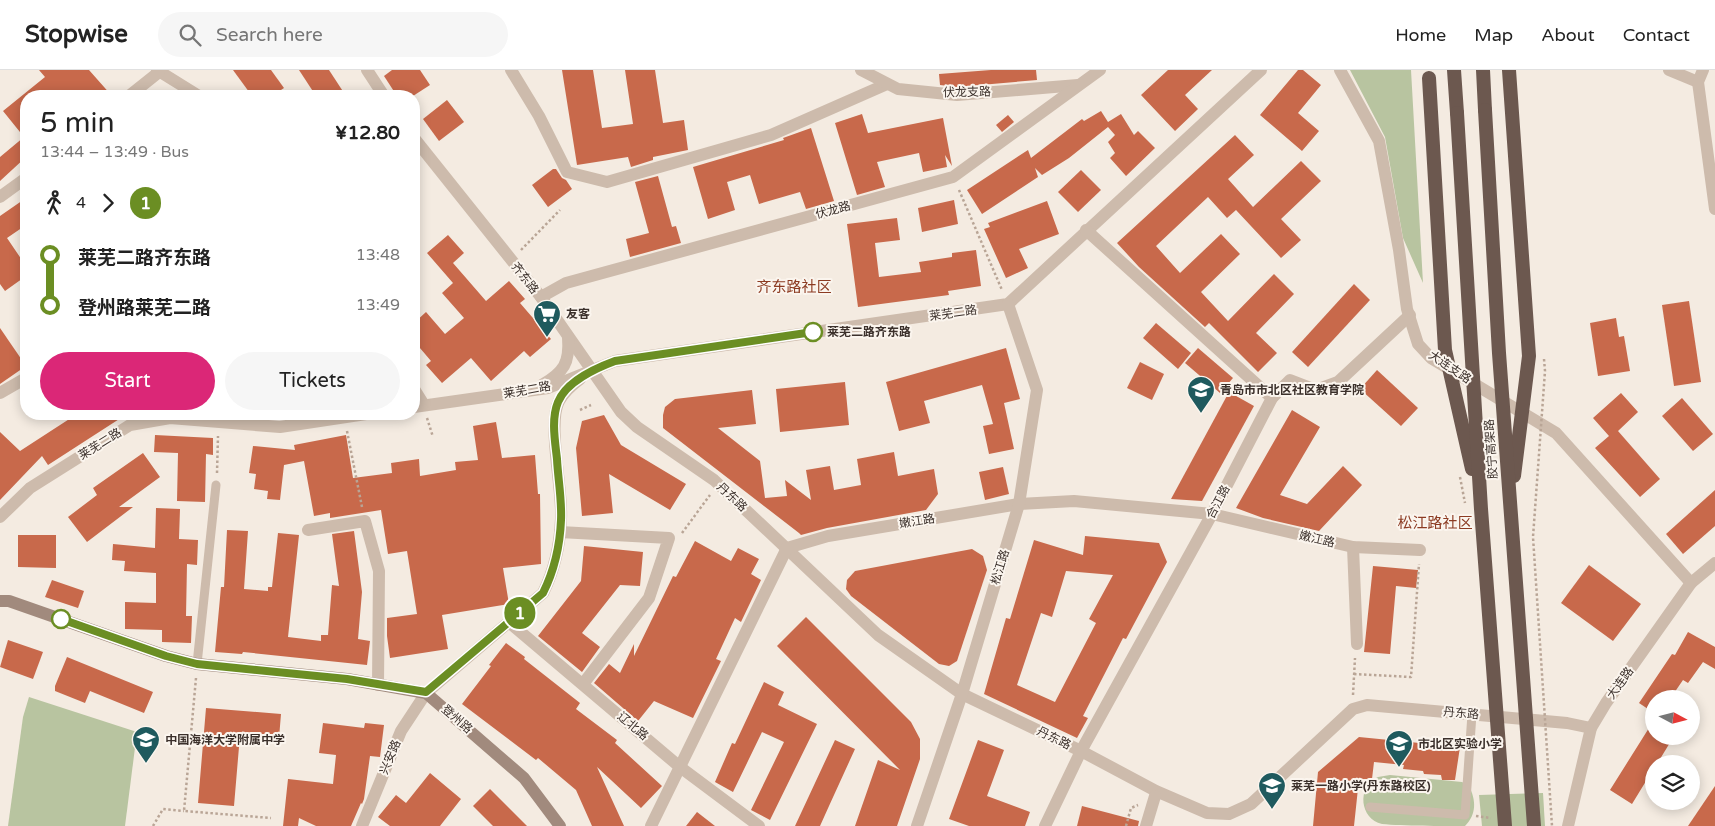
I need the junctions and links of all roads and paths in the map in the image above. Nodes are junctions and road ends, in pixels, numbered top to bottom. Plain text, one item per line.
1 (367, 70) edge
2 (511, 70) edge
3 (861, 70) edge
4 (1100, 70) edge
5 (1261, 70) edge
6 (1340, 70) edge
7 (1454, 70) edge
8 (1483, 70) edge
9 (1509, 70) edge
10 (1670, 70) edge
11 (1703, 70) edge
12 (158, 71) edge
13 (1429, 74) edge
14 (1698, 82) junction
15 (887, 84) junction
16 (1078, 85) junction
17 (136, 90) edge
18 (189, 90) edge
19 (380, 90) edge
20 (420, 146) edge
21 (953, 177) junction
22 (20, 182) edge
23 (0, 197) edge
24 (1715, 209) edge
25 (560, 210) dead end
26 (1086, 230) junction
27 (511, 260) junction
28 (1002, 292) dead end
29 (540, 297) junction
30 (1008, 304) junction
31 (1410, 315) junction
32 (568, 336) junction
33 (1544, 352) dead end
34 (592, 370) junction
35 (20, 382) edge
36 (523, 392) junction
37 (0, 394) edge
38 (1272, 398) junction
39 (591, 405) dead end
40 (420, 406) edge
41 (420, 408) edge
42 (580, 410) dead end
43 (159, 420) edge
44 (194, 420) edge
45 (326, 420) edge
46 (346, 420) edge
47 (218, 422) junction
48 (554, 425) junction
49 (433, 437) dead end
50 (216, 485) joint
51 (714, 490) dead end
52 (1019, 504) junction
53 (1510, 507) junction
54 (1481, 509) junction
55 (1212, 514) junction
56 (0, 517) edge
57 (365, 521) junction
58 (308, 530) dead end
59 (560, 532) junction
60 (669, 538) junction
61 (1353, 547) junction
62 (787, 548) junction
63 (1420, 550) joint
64 (1715, 562) edge
65 (1691, 583) junction
66 (0, 600) edge
67 (510, 622) junction
68 (1357, 644) joint
69 (197, 664) junction
70 (1354, 674) junction
71 (378, 684) junction
72 (583, 684) junction
73 (426, 692) junction
74 (962, 694) junction
75 (1353, 700) dead end
76 (1472, 714) junction
77 (1591, 728) junction
78 (1081, 751) junction
79 (680, 767) junction
80 (1154, 796) dead end
81 (1370, 807) dead end
82 (1131, 808) dead end
83 (184, 811) junction
84 (271, 818) dead end
85 (153, 826) edge
86 (362, 826) edge
87 (560, 826) edge
88 (651, 826) edge
89 (759, 826) edge
90 (917, 826) edge
91 (1045, 826) edge
92 (1126, 826) edge
93 (1146, 826) edge
94 (1505, 826) edge
95 (1534, 826) edge
96 (1552, 826) edge
97 (1568, 826) edge

1 - 19 street
2 - 15 street
3 - 15 street, 伏龙支路
4 - 16 street, 伏龙路
5 - 26 street
6 - 31 street, 大连支路
7 - 54 highway, 胶宁高架路, bridge
8 - 53 highway, 胶宁高架路, bridge
9 - 53 highway, bridge
10 - 14 street
11 - 14 street
12 - 17 street
12 - 18 street
13 - 54 highway, bridge
14 - 24 street
15 - 16 street, 伏龙支路
16 - 21 street, 伏龙路
20 - 27 street, 齐东路
21 - 28 path
21 - 29 street, 伏龙路
22 - 23 street
25 - 27 path
26 - 30 street
26 - 38 street
27 - 29 street, 齐东路
29 - 32 street, 齐东路
30 - 34 street, 莱芜二路
30 - 52 street, 松江路
31 - 38 street, 合江路
31 - 65 street, 大连支路
32 - 34 street, 齐东路
32 - 36 street
33 - 96 path, bridge
34 - 36 street, 莱芜二路
34 - 48 street
34 - 62 street, 丹东路
35 - 37 street
36 - 40 street, 莱芜二路
36 - 48 street
38 - 55 street, 合江路
39 - 42 path
41 - 49 path
43 - 56 street, 莱芜二路
44 - 47 street, 莱芜二路
45 - 47 street, 莱芜二路
46 - 57 path
47 - 50 path
48 - 59 street
50 - 69 lane
51 - 60 path
52 - 55 street, 嫩江路
52 - 62 street, 嫩江路
52 - 74 street, 松江路
53 - 95 highway, 胶宁高架路, bridge
54 - 94 highway, 胶宁高架路, bridge
55 - 61 street, 嫩江路
55 - 78 street, 合江路
57 - 58 street
57 - 71 street
59 - 60 street
59 - 67 street
60 - 72 street
61 - 63 street, 嫩江路
61 - 68 street
62 - 74 street, 丹东路
62 - 79 street
63 - 70 path
64 - 65 street, 大连路
65 - 77 street, 大连路
66 - 69 main road
67 - 72 street, 辽北路
67 - 73 street
68 - 70 path
69 - 71 main road
69 - 83 path
70 - 75 path
71 - 73 main road
72 - 79 street, 辽北路
73 - 86 street, 兴安路
73 - 87 main road, 登州路
74 - 78 street, 丹东路
74 - 90 street, 松江路
76 - 77 street, 丹东路
76 - 78 street, 丹东路
76 - 81 lane
77 - 97 street, 大连路
78 - 91 street, 合江路
79 - 88 street
79 - 89 street, 辽北路
80 - 93 street
82 - 92 path
83 - 84 path
83 - 85 path

